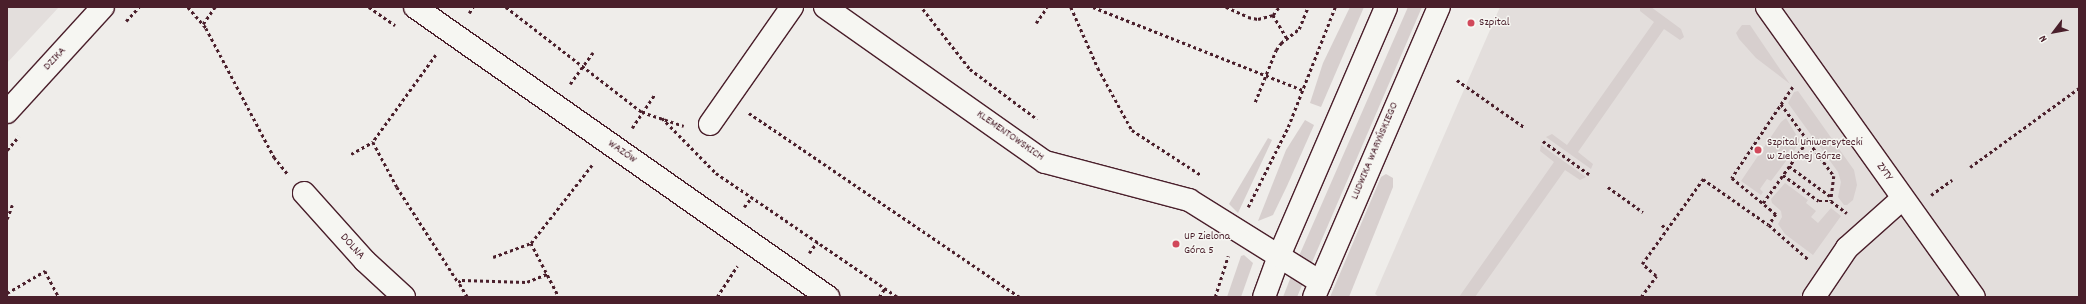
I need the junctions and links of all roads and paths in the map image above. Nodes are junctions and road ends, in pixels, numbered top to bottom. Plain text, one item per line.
1 (103, 7) edge
2 (188, 7) edge
3 (215, 7) edge
4 (415, 7) edge
5 (506, 7) edge
6 (792, 7) edge
7 (825, 7) edge
8 (1047, 7) edge
9 (1071, 7) edge
10 (1092, 7) edge
11 (1226, 7) edge
12 (1279, 7) edge
13 (1308, 7) edge
14 (1335, 7) edge
15 (1386, 7) edge
16 (1439, 7) edge
17 (1767, 7) edge
18 (1099, 8) edge
19 (922, 9) dead end
20 (1273, 15) junction
21 (1036, 23) dead end
22 (202, 24) junction
23 (1287, 38) junction
24 (594, 52) dead end
25 (436, 55) dead end
26 (582, 67) junction
27 (1266, 75) junction
28 (1457, 80) dead end
29 (1797, 82) dead end
30 (569, 85) dead end
31 (2079, 88) edge
32 (1303, 90) junction
33 (654, 95) dead end
34 (728, 98) junction
35 (1256, 102) dead end
36 (1781, 104) junction
37 (7, 112) edge
38 (642, 112) junction
39 (662, 118) junction
40 (1037, 119) dead end
41 (710, 124) joint
42 (1524, 127) dead end
43 (631, 129) dead end
44 (1808, 140) junction
45 (1543, 141) dead end
46 (373, 142) junction
47 (351, 154) dead end
48 (592, 165) dead end
49 (1789, 166) junction
50 (1970, 167) dead end
51 (1589, 174) dead end
52 (1782, 175) junction
53 (1205, 178) dead end
54 (1952, 180) dead end
55 (1608, 187) dead end
56 (304, 193) joint
57 (1830, 196) junction
58 (1902, 199) junction
59 (1924, 200) dead end
60 (1831, 201) junction
61 (1762, 203) junction
62 (12, 205) dead end
63 (1643, 212) dead end
64 (1849, 215) dead end
65 (7, 219) edge
66 (1769, 225) junction
67 (1662, 226) dead end
68 (1237, 228) junction
69 (1667, 229) junction
70 (531, 243) junction
71 (1279, 256) junction
72 (493, 257) dead end
73 (1809, 260) dead end
74 (737, 266) dead end
75 (547, 274) junction
76 (458, 282) junction
77 (885, 288) junction
78 (1317, 290) edge
79 (7, 293) edge
80 (59, 297) edge
81 (404, 297) edge
82 (466, 297) edge
83 (559, 297) edge
84 (717, 297) edge
85 (828, 297) edge
86 (879, 297) edge
87 (898, 297) edge
88 (1020, 297) edge
89 (1215, 297) edge
90 (1264, 297) edge
91 (1641, 297) edge
92 (1814, 297) edge
93 (1974, 297) edge

1 - 37 street, DZIKA
2 - 22 path
3 - 22 path
4 - 85 street, WAZÓW
5 - 26 path
6 - 34 street
7 - 68 street, KLEMENTOWSKICH
8 - 21 path
9 - 53 path
10 - 18 path
11 - 20 path
12 - 20 path
13 - 23 path
14 - 32 path
15 - 71 street
16 - 78 street, LUDWIKA WARYŃSKIEGO
17 - 58 street, ZYTY
18 - 27 path
19 - 40 path
20 - 23 path
22 - 56 path
23 - 27 path
24 - 26 path
25 - 46 path
26 - 30 path
26 - 38 path
27 - 32 path
27 - 35 path
28 - 42 path
29 - 36 path
31 - 50 path
32 - 68 path
33 - 38 path
34 - 41 street
34 - 88 path
36 - 44 path
36 - 61 path
38 - 39 path
38 - 43 path
39 - 41 path
39 - 77 path
44 - 49 path
44 - 57 path
45 - 51 path
46 - 47 path
46 - 76 path
48 - 70 path
49 - 52 path
49 - 57 path
52 - 60 path
52 - 61 path
54 - 59 path
55 - 63 path
56 - 81 street, DOLNA
57 - 60 path
58 - 92 street
58 - 93 street, ZYTY
60 - 64 path
61 - 66 path
62 - 65 path
66 - 69 path
66 - 73 path
67 - 69 path
68 - 71 street, KLEMENTOWSKICH
68 - 89 path
69 - 91 path
70 - 72 path
70 - 75 path
71 - 78 street, KLEMENTOWSKICH
71 - 90 street
74 - 84 path
75 - 76 path
75 - 83 path
76 - 82 path
77 - 86 path
77 - 87 path
79 - 80 path

